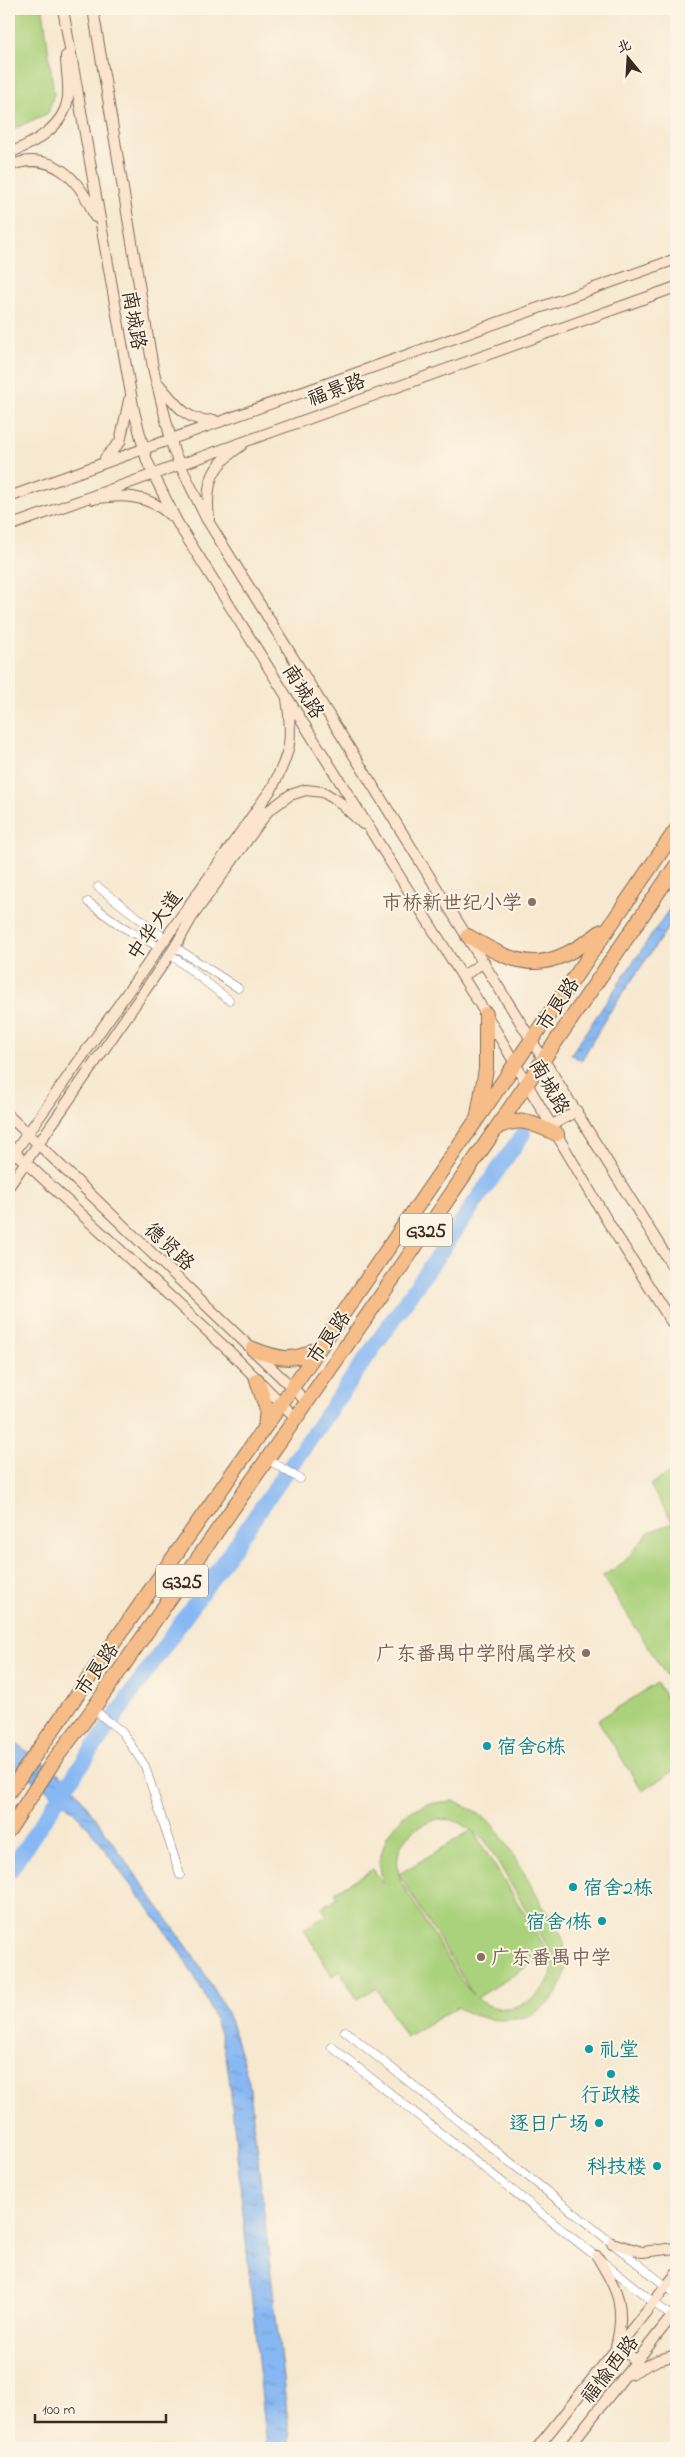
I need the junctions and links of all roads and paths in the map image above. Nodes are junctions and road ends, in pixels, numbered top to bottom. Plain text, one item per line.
1 (62, 9) edge
2 (93, 9) edge
3 (67, 35) junction
4 (9, 153) edge
5 (9, 166) edge
6 (102, 235) junction
7 (676, 259) edge
8 (676, 286) edge
9 (155, 380) junction
10 (130, 392) junction
11 (235, 415) junction
12 (256, 436) junction
13 (170, 438) junction
14 (143, 448) junction
15 (97, 464) junction
16 (179, 464) junction
17 (152, 473) junction
18 (9, 497) edge
19 (69, 503) junction
20 (175, 519) junction
21 (210, 524) junction
22 (9, 526) edge
23 (286, 696) junction
24 (264, 808) junction
25 (676, 830) edge
26 (371, 831) junction
27 (676, 866) edge
28 (98, 887) dead end
29 (88, 902) dead end
30 (610, 925) junction
31 (468, 936) junction
32 (166, 939) junction
33 (160, 947) junction
34 (173, 951) junction
35 (484, 962) junction
36 (463, 976) junction
37 (238, 988) dead end
38 (230, 1000) dead end
39 (486, 1014) junction
40 (532, 1039) junction
41 (544, 1058) junction
42 (516, 1063) junction
43 (527, 1082) junction
44 (50, 1102) junction
45 (61, 1111) junction
46 (577, 1111) junction
47 (9, 1116) edge
48 (478, 1119) junction
49 (497, 1127) junction
50 (554, 1130) junction
51 (28, 1134) junction
52 (38, 1144) junction
53 (11, 1153) edge
54 (25, 1163) junction
55 (9, 1186) edge
56 (676, 1272) edge
57 (676, 1329) edge
58 (322, 1344) junction
59 (253, 1349) junction
60 (257, 1380) junction
61 (292, 1388) junction
62 (307, 1402) junction
63 (281, 1404) junction
64 (296, 1418) junction
65 (264, 1428) junction
66 (271, 1461) junction
67 (300, 1479) dead end
68 (96, 1712) junction
69 (12, 1788) edge
70 (9, 1830) edge
71 (180, 1875) dead end
72 (345, 2031) dead end
73 (332, 2047) dead end
74 (612, 2243) junction
75 (676, 2248) edge
76 (597, 2256) junction
77 (676, 2274) edge
78 (667, 2286) junction
79 (676, 2294) edge
80 (654, 2302) junction
81 (675, 2316) edge
82 (617, 2348) junction
83 (676, 2355) edge
84 (637, 2362) junction
85 (624, 2377) junction
86 (537, 2448) edge
87 (568, 2448) edge

1 - 3 street, 南城路
2 - 9 street, 南城路
3 - 4 street
3 - 6 street, 南城路
5 - 6 street
6 - 10 street, 南城路
7 - 11 street, 福景路
8 - 12 street, 福景路
9 - 11 street
9 - 13 street, 南城路
10 - 14 street, 南城路
10 - 15 street
11 - 13 street, 福景路
12 - 16 street, 福景路
12 - 21 street
13 - 14 street, 福景路
13 - 16 street, 南城路
14 - 15 street, 福景路
14 - 17 street, 南城路
15 - 18 street, 福景路
16 - 17 street, 福景路
16 - 21 street, 南城路
17 - 19 street, 福景路
17 - 20 street, 南城路
19 - 20 street
19 - 22 street, 福景路
20 - 23 street, 南城路
21 - 31 street, 南城路
23 - 24 street, 中华大道
23 - 26 street, 南城路
24 - 26 street, 中华大道
24 - 32 street, 中华大道
24 - 34 street, 中华大道
25 - 30 highway, 市良路 / G325
26 - 36 street, 南城路
27 - 41 highway, 市良路 / G325
28 - 32 street
29 - 33 street
30 - 31 highway
30 - 40 highway, 市良路 / G325
31 - 35 street, 南城路
32 - 33 street, 中华大道
33 - 44 street, 中华大道
34 - 37 street
34 - 38 street
34 - 45 street, 中华大道
35 - 36 street
35 - 40 street, 南城路
36 - 39 street, 南城路
39 - 42 street, 南城路
39 - 48 highway
40 - 41 street, 南城路
40 - 42 highway, 市良路 / G325
41 - 43 highway, 市良路 / G325
41 - 46 street, 南城路
42 - 43 street, 南城路
42 - 48 highway, 市良路 / G325
43 - 49 highway, 市良路 / G325
43 - 50 street, 南城路
44 - 45 street
44 - 51 street, 中华大道
45 - 52 street, 中华大道
46 - 50 street
46 - 56 street, 南城路
47 - 51 street, 德贤路
48 - 58 highway, 市良路 / G325
49 - 50 highway
49 - 62 highway, 市良路 / G325
50 - 57 street, 南城路
51 - 52 street, 德贤路
51 - 53 street, 中华大道
52 - 54 street, 中华大道
52 - 59 street, 德贤路
53 - 54 street, 德贤路
54 - 55 street
54 - 60 street, 德贤路
58 - 59 highway
58 - 61 highway, 市良路 / G325
59 - 61 street, 德贤路
60 - 63 street, 德贤路
60 - 65 highway
61 - 62 street, 德贤路
61 - 63 highway, 市良路 / G325
62 - 64 highway, 市良路 / G325
63 - 64 street, 德贤路
63 - 65 highway, 市良路 / G325
64 - 66 highway, 市良路 / G325
65 - 69 highway, 市良路 / G325
66 - 67 street
66 - 68 highway, 市良路 / G325
68 - 70 highway, 市良路 / G325
68 - 71 street
72 - 74 street
73 - 76 street
74 - 75 street
74 - 78 street
76 - 80 street
76 - 82 street
77 - 78 street
78 - 79 street
78 - 80 street
80 - 81 street
80 - 82 street
81 - 84 street, 福愉西路
82 - 84 street
82 - 86 street
83 - 85 street
84 - 85 street, 福愉西路
85 - 87 street, 福愉西路

